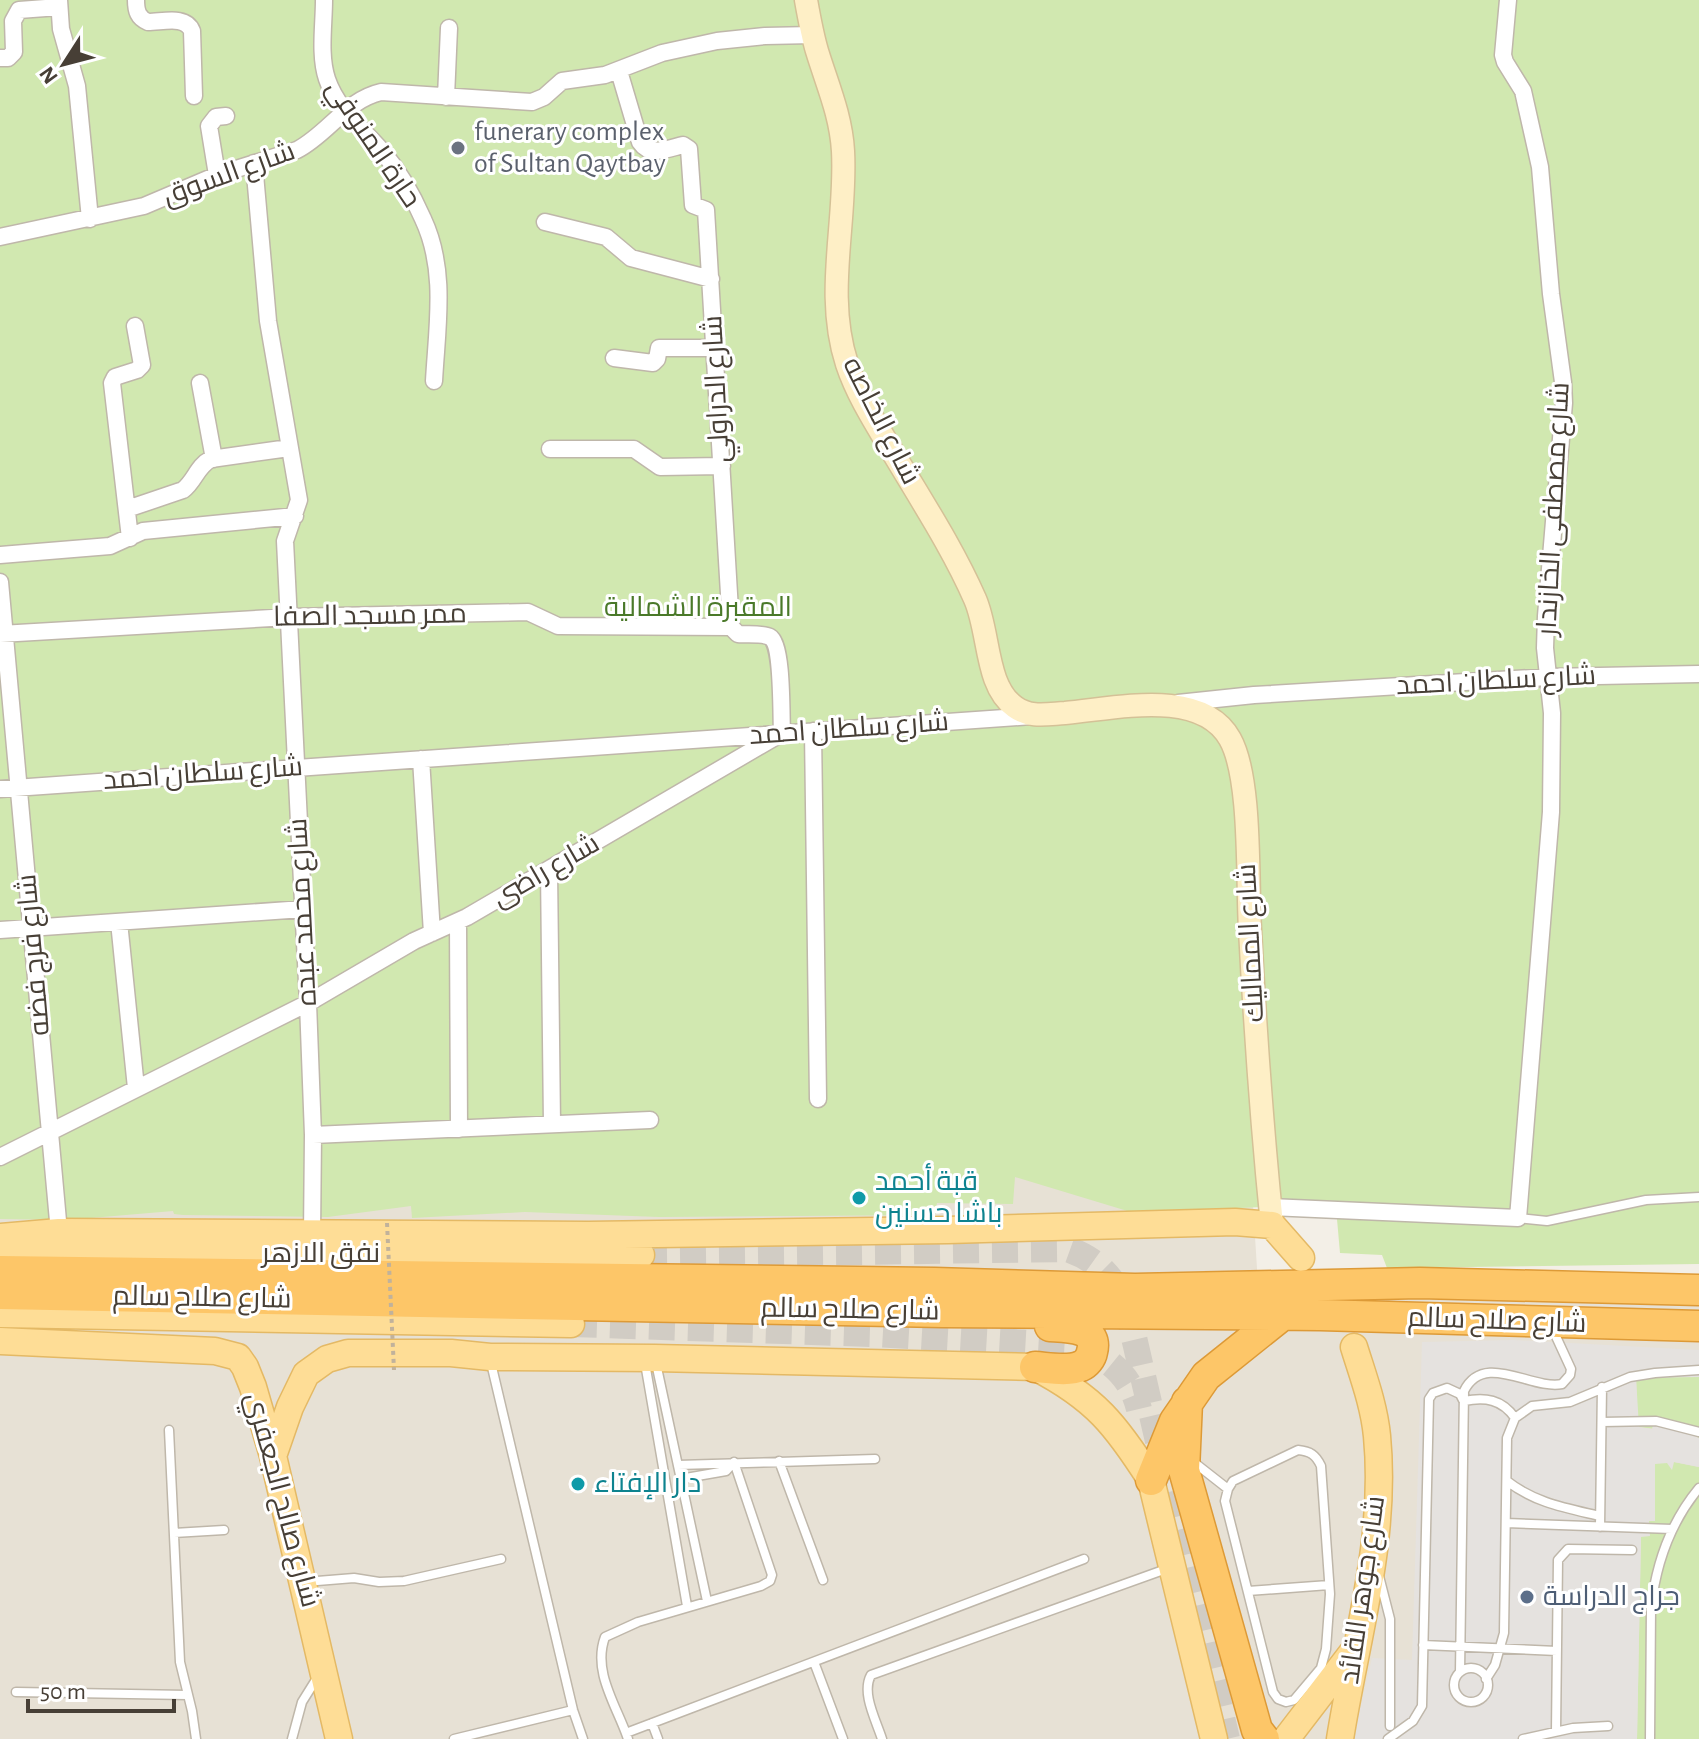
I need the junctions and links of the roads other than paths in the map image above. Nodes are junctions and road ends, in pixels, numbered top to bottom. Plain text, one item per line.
1 (136, 0) edge
2 (324, 0) edge
3 (806, 0) edge
4 (1508, 0) edge
5 (59, 4) edge
6 (449, 28) dead end
7 (813, 35) junction
8 (0, 58) edge
9 (619, 71) junction
10 (194, 96) dead end
11 (446, 97) junction
12 (345, 111) junction
13 (226, 116) dead end
14 (254, 163) junction
15 (217, 175) junction
16 (90, 219) junction
17 (545, 222) dead end
18 (0, 237) edge
19 (711, 279) junction
20 (135, 326) dead end
21 (715, 348) junction
22 (614, 358) dead end
23 (434, 381) dead end
24 (200, 383) dead end
25 (289, 448) junction
26 (550, 449) dead end
27 (214, 459) junction
28 (722, 466) junction
29 (127, 509) junction
30 (295, 516) junction
31 (130, 538) junction
32 (0, 555) edge
33 (0, 582) edge
34 (289, 617) junction
35 (731, 627) junction
36 (2, 633) edge
37 (1699, 674) edge
38 (1548, 677) junction
39 (1166, 705) junction
40 (1034, 715) junction
41 (813, 731) junction
42 (782, 733) junction
43 (421, 759) junction
44 (296, 768) junction
45 (19, 787) junction
46 (0, 789) edge
47 (549, 870) junction
48 (303, 909) junction
49 (119, 922) junction
50 (458, 922) junction
51 (31, 928) junction
52 (0, 930) edge
53 (432, 933) junction
54 (308, 1003) junction
55 (136, 1088) junction
56 (818, 1099) dead end
57 (650, 1120) dead end
58 (552, 1124) junction
59 (459, 1129) junction
60 (50, 1132) junction
61 (313, 1135) junction
62 (0, 1157) edge
63 (1699, 1197) edge
64 (1271, 1216) junction
65 (1518, 1218) junction
66 (59, 1232) junction
67 (312, 1235) junction
68 (0, 1237) edge
69 (0, 1252) edge
70 (641, 1255) tunnel mouth
71 (1301, 1258) dead end
72 (0, 1271) edge
73 (1699, 1290) edge
74 (0, 1294) edge
75 (943, 1312) junction
76 (0, 1314) edge
77 (1281, 1316) junction
78 (1549, 1322) junction
79 (571, 1324) tunnel mouth
80 (1699, 1326) edge
81 (0, 1341) edge
82 (1354, 1347) dead end
83 (490, 1357) junction
84 (649, 1358) junction
85 (1035, 1367) junction
86 (1699, 1370) edge
87 (1602, 1387) junction
88 (1464, 1401) junction
89 (1187, 1402) junction
90 (1515, 1418) junction
91 (1602, 1422) junction
92 (169, 1430) dead end
93 (1699, 1432) edge
94 (671, 1433) junction
95 (657, 1435) junction
96 (1184, 1454) junction
97 (273, 1456) junction
98 (875, 1459) dead end
99 (779, 1461) junction
100 (734, 1462) junction
101 (678, 1465) junction
102 (680, 1479) junction
103 (1151, 1480) junction
104 (1507, 1481) junction
105 (1699, 1488) edge
106 (1228, 1489) junction
107 (1600, 1516) junction
108 (1506, 1523) junction
109 (1600, 1527) junction
110 (1672, 1529) junction
111 (224, 1530) dead end
112 (174, 1533) junction
113 (1632, 1550) dead end
114 (501, 1559) dead end
115 (1084, 1559) dead end
116 (1373, 1561) junction
117 (1174, 1567) junction
118 (823, 1580) dead end
119 (304, 1582) junction
120 (1329, 1585) junction
121 (1248, 1591) junction
122 (707, 1601) junction
123 (687, 1606) junction
124 (1423, 1645) junction
125 (1356, 1646) junction
126 (1461, 1647) junction
127 (1501, 1648) junction
128 (1557, 1651) junction
129 (814, 1662) junction
130 (324, 1670) junction
131 (1460, 1672) junction
132 (1486, 1679) junction
133 (16, 1692) dead end
134 (187, 1695) junction
135 (573, 1710) junction
136 (652, 1723) junction
137 (1390, 1726) dead end
138 (1608, 1726) dead end
139 (1556, 1731) junction
140 (627, 1736) edge
141 (196, 1739) edge
142 (292, 1739) edge
143 (339, 1739) edge
144 (454, 1739) edge
145 (583, 1739) edge
146 (658, 1739) edge
147 (843, 1739) edge
148 (882, 1739) edge
149 (1214, 1739) edge
150 (1264, 1739) edge
151 (1286, 1739) edge
152 (1340, 1739) edge
153 (1388, 1739) edge
154 (1523, 1739) edge
155 (1650, 1739) edge

1 - 10 street
2 - 12 street, حارة المنوفي
3 - 7 street, شارع الخاصه
4 - 38 street, شارع مصطفى الخازندار
5 - 8 street
5 - 16 street
6 - 11 street
7 - 9 street, شارع السوق
7 - 40 street, شارع الخاصه
9 - 11 street, شارع السوق
9 - 19 street, شارع الدراولي
11 - 12 street, شارع السوق
12 - 14 street, شارع السوق
12 - 23 street, حارة المنوفي
13 - 15 street
14 - 15 street, شارع السوق
14 - 25 street, شارع محمد عبده
15 - 16 street, شارع السوق
16 - 18 street, شارع السوق
17 - 19 street
19 - 21 street, شارع الدراولي
20 - 29 street
21 - 22 street
21 - 28 street, شارع الدراولي
24 - 27 street
25 - 27 street
25 - 30 street, شارع محمد عبده
26 - 28 street
27 - 29 street
28 - 35 street, شارع الدراولي
29 - 31 street
30 - 31 street
30 - 34 street, شارع محمد عبده
31 - 32 street
33 - 36 street, شارع فرج فضه
34 - 35 street, ممر مسجد الصفا
34 - 36 street, ممر مسجد الصفا
34 - 44 street, شارع محمد عبده
35 - 42 street
36 - 45 street, شارع فرج فضه
37 - 38 street, شارع سلطان احمد
38 - 39 street, شارع سلطان احمد
38 - 65 street, شارع مصطفى الخازندار
39 - 40 street, شارع سلطان احمد
39 - 64 street, شارع المماليك
40 - 41 street, شارع سلطان احمد
41 - 42 street, شارع سلطان احمد
41 - 56 street
42 - 43 street, شارع سلطان احمد
42 - 47 street, شارع راضى
43 - 44 street, شارع سلطان احمد
43 - 53 street
44 - 45 street, شارع سلطان احمد
44 - 48 street, شارع محمد عبده
45 - 46 street, شارع سلطان احمد
45 - 51 street, شارع فرج فضه
47 - 50 street, شارع راضى
47 - 58 street
48 - 49 street
48 - 54 street, شارع محمد عبده
49 - 51 street
49 - 55 street
50 - 53 street, شارع راضى
50 - 59 street
51 - 52 street
51 - 60 street, شارع فرج فضه
53 - 54 street, شارع راضى
54 - 55 street, شارع راضى
54 - 61 street, شارع محمد عبده
55 - 60 street, شارع راضى
57 - 58 street
58 - 59 street
59 - 61 street
60 - 62 street, شارع راضى
60 - 66 street, شارع فرج فضه
61 - 67 street, شارع محمد عبده
63 - 65 lane
64 - 65 street
64 - 67 main road
64 - 71 main road
66 - 67 main road
66 - 68 main road
69 - 70 main road, نفق الازهر
72 - 73 highway, شارع صلاح سالم
74 - 75 highway, شارع صلاح سالم
75 - 77 highway, شارع صلاح سالم
75 - 85 highway
76 - 79 main road
77 - 78 highway, شارع صلاح سالم
77 - 89 highway
78 - 80 highway, شارع صلاح سالم
78 - 88 lane
81 - 97 main road, شارع صالح الجعفري
82 - 116 main road, شارع جوهر القائد
83 - 84 main road
83 - 97 main road
83 - 135 lane
84 - 85 main road
84 - 94 lane
84 - 95 lane
85 - 103 main road
86 - 87 lane
87 - 90 lane
87 - 91 lane
88 - 90 lane
88 - 124 lane
88 - 126 lane
89 - 96 highway
89 - 103 highway
90 - 104 lane
91 - 93 lane
91 - 107 lane
92 - 112 lane
94 - 95 lane
94 - 101 lane
95 - 123 lane
96 - 106 lane
96 - 150 highway
97 - 119 main road, شارع صالح الجعفري
98 - 99 lane
99 - 100 lane
99 - 118 lane
100 - 101 lane
100 - 102 lane
100 - 122 lane
101 - 102 lane
102 - 122 lane
103 - 117 main road
104 - 107 lane
104 - 108 lane
105 - 110 lane
106 - 120 lane
106 - 121 lane
107 - 109 lane
108 - 109 lane
108 - 127 lane
109 - 110 lane
110 - 155 lane
111 - 112 lane
112 - 134 lane
113 - 128 lane
114 - 119 lane
115 - 129 lane
116 - 125 main road, شارع جوهر القائد
116 - 137 lane
117 - 148 lane
117 - 149 main road
119 - 130 main road, شارع صالح الجعفري
120 - 121 lane
120 - 121 lane
122 - 123 lane
123 - 140 lane
124 - 126 lane
124 - 153 lane
125 - 151 main road
125 - 152 main road, شارع جوهر القائد
126 - 127 lane
126 - 131 lane
127 - 128 lane
127 - 132 lane
128 - 139 lane
129 - 136 lane
129 - 147 lane
130 - 142 lane
130 - 143 main road, شارع صالح الجعفري
131 - 132 lane
131 - 132 lane
133 - 134 lane
134 - 141 lane
135 - 144 lane
135 - 145 lane
136 - 140 lane
136 - 146 lane
138 - 139 lane
139 - 154 lane

